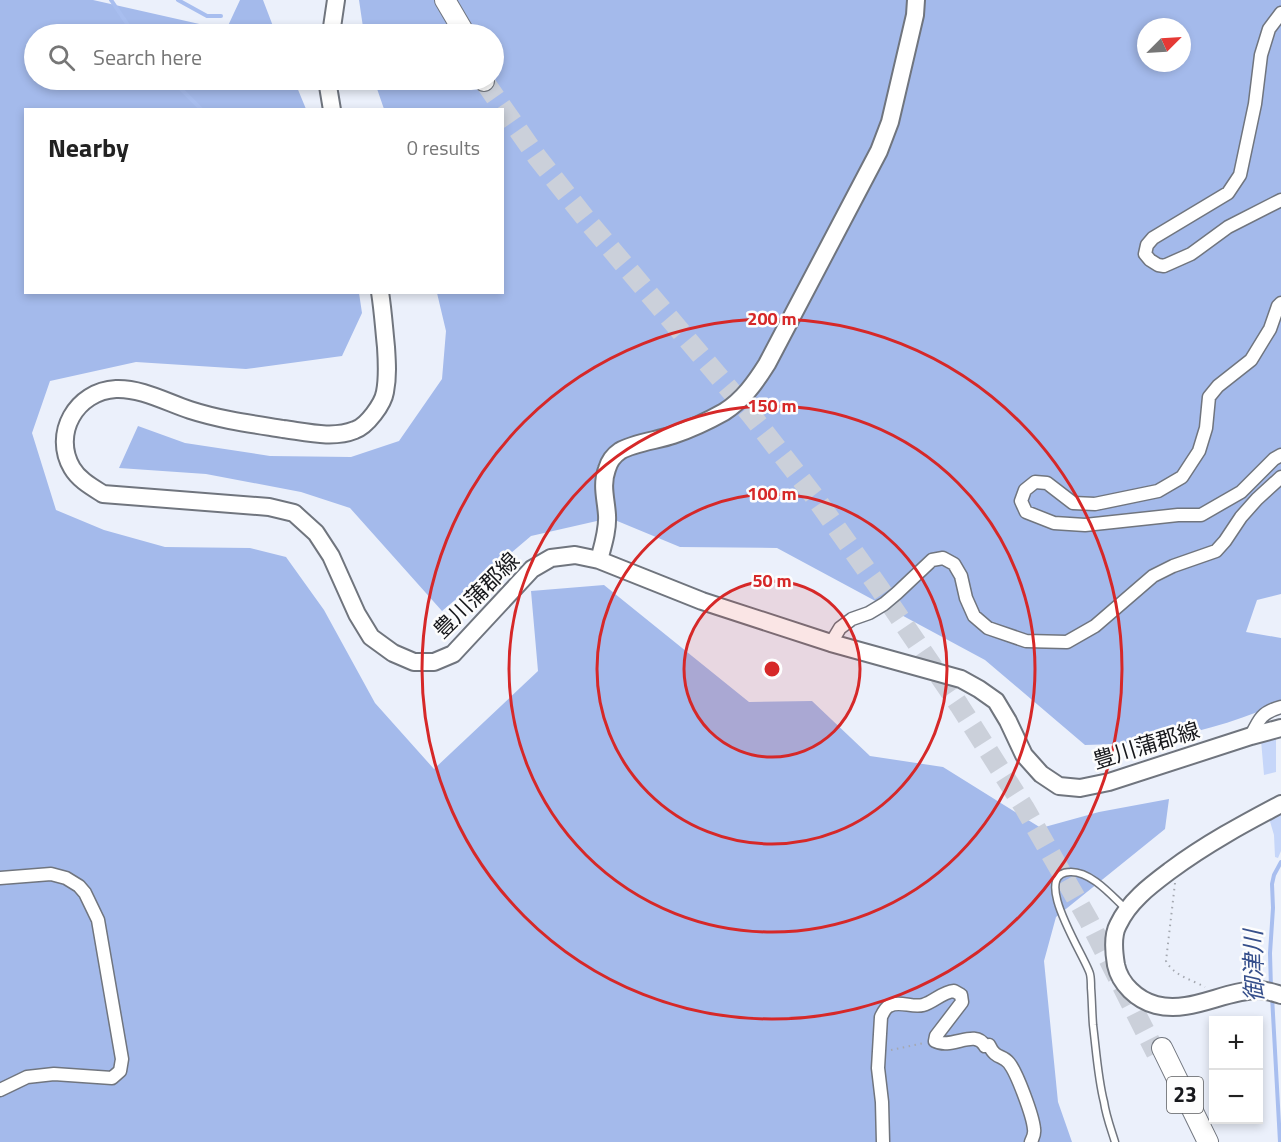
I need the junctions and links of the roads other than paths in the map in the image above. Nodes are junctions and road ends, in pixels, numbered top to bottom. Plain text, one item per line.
1 (336, 0) edge
2 (438, 0) edge
3 (445, 0) edge
4 (916, 0) edge
5 (1281, 13) edge
6 (332, 24) edge
7 (451, 24) edge
8 (459, 24) edge
9 (329, 90) edge
10 (332, 108) edge
11 (1281, 200) edge
12 (380, 294) edge
13 (1281, 303) edge
14 (1281, 455) edge
15 (1281, 477) edge
16 (599, 560) junction
17 (831, 643) junction
18 (1281, 706) edge
19 (1281, 728) edge
20 (1251, 736) junction
21 (1281, 804) edge
22 (0, 878) edge
23 (1126, 909) junction
24 (1281, 995) edge
25 (0, 1090) edge
26 (883, 1142) edge
27 (1031, 1142) edge
28 (1115, 1142) edge
29 (1200, 1142) edge
30 (1208, 1142) edge

1 - 6 main road
2 - 7 highway
3 - 8 highway
4 - 16 main road
5 - 11 street
9 - 10 main road
12 - 16 main road, 豊川蒲郡線
13 - 14 street
15 - 17 street
16 - 17 main road, 豊川蒲郡線
17 - 20 main road, 豊川蒲郡線
18 - 20 street
19 - 20 main road, 豊川蒲郡線
21 - 23 main road
22 - 25 street
23 - 24 main road
23 - 28 lane
26 - 27 street
29 - 30 highway, 23

